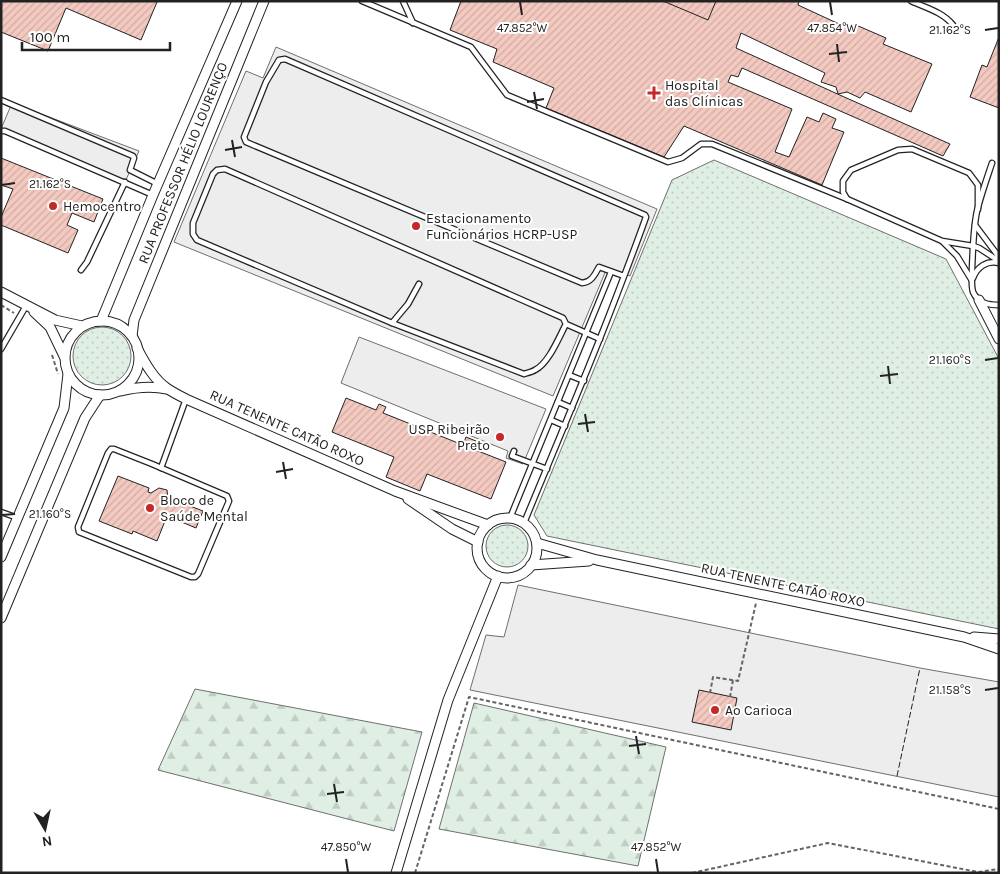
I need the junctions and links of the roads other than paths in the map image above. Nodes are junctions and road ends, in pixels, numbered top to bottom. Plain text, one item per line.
1 (236, 1) edge
2 (264, 1) edge
3 (362, 1) edge
4 (403, 1) edge
5 (912, 1) edge
6 (413, 22) junction
7 (953, 25) dead end
8 (1, 100) edge
9 (1, 131) edge
10 (992, 163) dead end
11 (125, 182) junction
12 (158, 184) junction
13 (153, 195) junction
14 (847, 200) junction
15 (978, 210) junction
16 (975, 225) junction
17 (942, 241) junction
18 (973, 246) junction
19 (999, 260) edge
20 (81, 270) dead end
21 (611, 272) junction
22 (624, 276) junction
23 (972, 280) junction
24 (419, 284) dead end
25 (1, 292) edge
26 (979, 300) junction
27 (999, 305) edge
28 (26, 306) junction
29 (102, 321) junction
30 (392, 323) junction
31 (566, 324) junction
32 (82, 326) junction
33 (585, 333) junction
34 (132, 336) junction
35 (999, 339) edge
36 (600, 340) junction
37 (137, 348) junction
38 (1, 349) edge
39 (64, 356) junction
40 (68, 374) junction
41 (569, 375) junction
42 (584, 381) junction
43 (168, 389) junction
44 (116, 392) junction
45 (100, 395) junction
46 (186, 399) junction
47 (558, 402) junction
48 (572, 408) junction
49 (551, 420) junction
50 (565, 426) junction
51 (514, 451) dead end
52 (532, 464) junction
53 (161, 468) junction
54 (546, 469) junction
55 (395, 491) junction
56 (1, 512) edge
57 (18, 518) junction
58 (510, 518) junction
59 (524, 523) junction
60 (488, 525) junction
61 (478, 542) junction
62 (537, 543) junction
63 (1, 557) edge
64 (597, 560) junction
65 (531, 565) junction
66 (498, 576) junction
67 (1, 618) edge
68 (964, 637) junction
69 (999, 638) edge
70 (999, 649) edge
71 (396, 873) edge

1 - 12 street, RUA PROFESSOR HÉLIO LOURENÇO
2 - 34 street, RUA PROFESSOR HÉLIO LOURENÇO
3 - 6 lane
4 - 6 lane
5 - 7 lane
6 - 14 lane
8 - 12 lane
9 - 11 lane
10 - 15 lane
11 - 13 lane
11 - 20 lane
12 - 13 street, RUA PROFESSOR HÉLIO LOURENÇO
13 - 29 street, RUA PROFESSOR HÉLIO LOURENÇO
14 - 15 lane
14 - 17 lane
15 - 16 lane
16 - 18 lane
16 - 19 lane
17 - 18 lane
17 - 23 lane
18 - 19 lane
18 - 23 lane
19 - 23 lane
21 - 22 lane
21 - 22 lane
21 - 33 lane
22 - 36 lane
23 - 26 lane
24 - 30 lane
25 - 28 street
26 - 27 lane
26 - 35 street
28 - 32 street
28 - 38 lane
28 - 39 street
29 - 32 street
29 - 34 street
30 - 31 lane
30 - 31 lane
31 - 33 lane
32 - 39 street
33 - 36 lane
33 - 41 lane
34 - 37 street
36 - 42 lane
37 - 43 street, RUA TENENTE CATÃO ROXO
37 - 44 street
39 - 40 street
40 - 45 street
40 - 57 street
41 - 42 lane
41 - 47 lane
42 - 48 lane
43 - 44 street, RUA TENENTE CATÃO ROXO
43 - 46 street, RUA TENENTE CATÃO ROXO
44 - 45 street
45 - 67 street
46 - 53 lane
46 - 55 street, RUA TENENTE CATÃO ROXO
47 - 48 lane
47 - 49 lane
48 - 50 lane
49 - 50 lane
49 - 52 lane
50 - 54 lane
51 - 52 lane
52 - 54 lane
52 - 58 lane
53 - 53 lane
54 - 59 lane
55 - 60 street, RUA TENENTE CATÃO ROXO
55 - 61 street, RUA TENENTE CATÃO ROXO
56 - 57 lane
57 - 63 street
58 - 59 street
58 - 60 street
59 - 62 street
60 - 61 street
61 - 66 street
62 - 64 street, RUA TENENTE CATÃO ROXO
62 - 65 street
64 - 65 street, RUA TENENTE CATÃO ROXO
64 - 68 street, RUA TENENTE CATÃO ROXO
65 - 66 street
66 - 71 street
68 - 69 street, RUA TENENTE CATÃO ROXO
68 - 70 street, RUA TENENTE CATÃO ROXO

